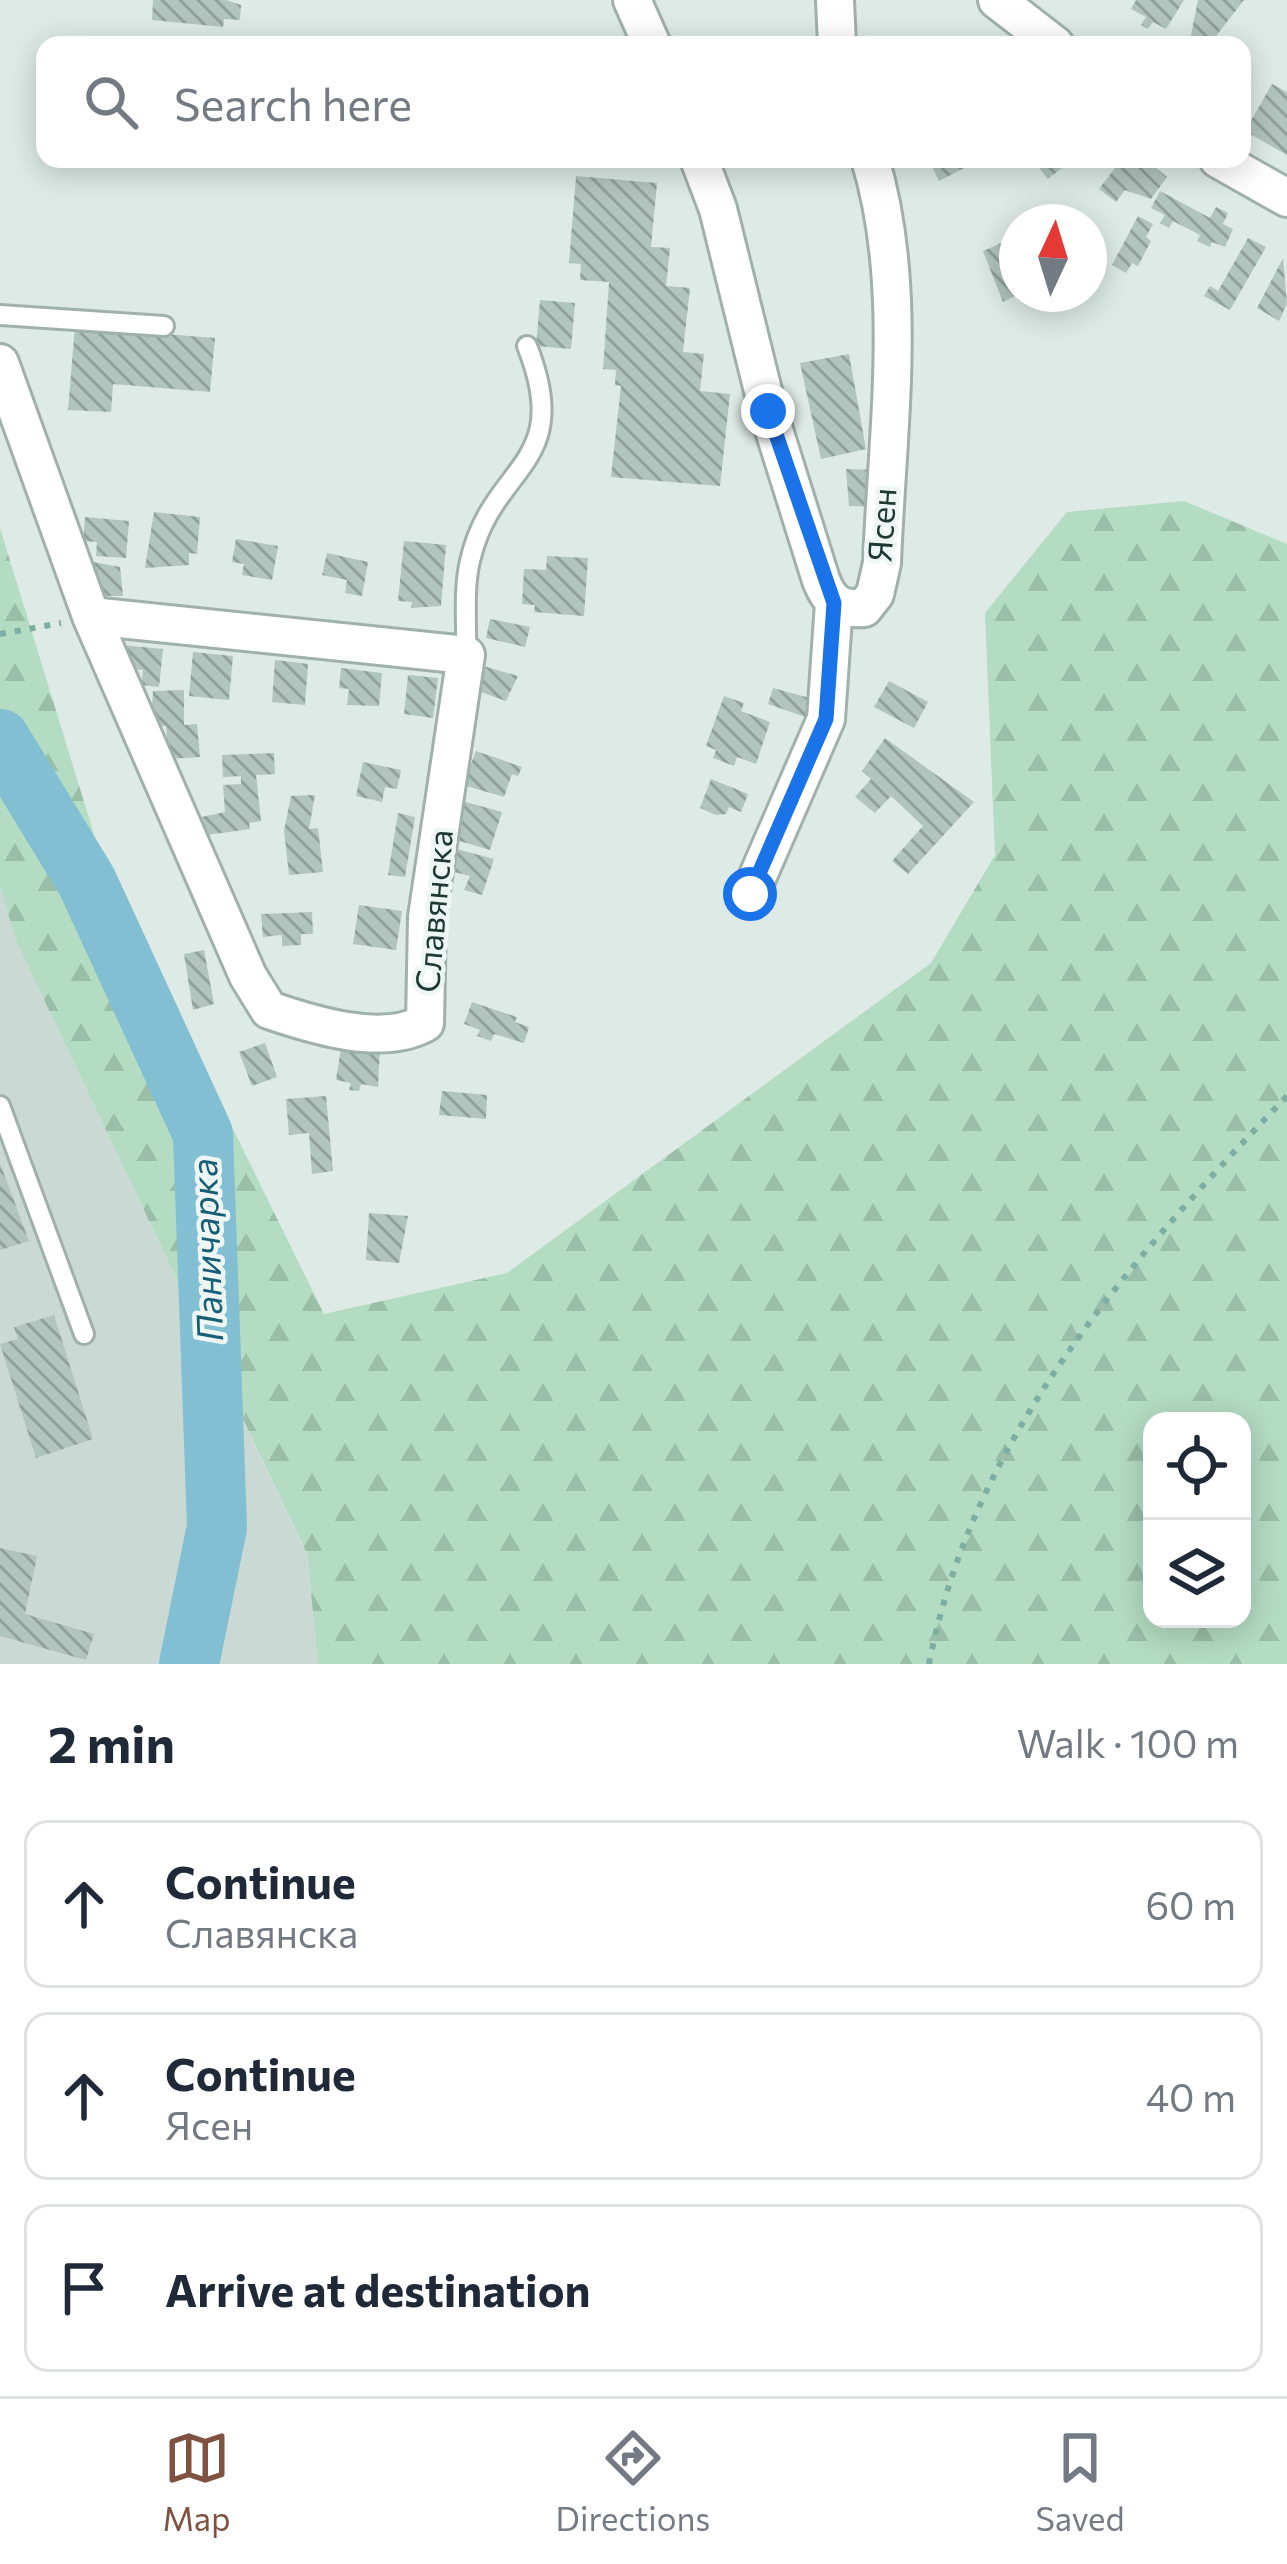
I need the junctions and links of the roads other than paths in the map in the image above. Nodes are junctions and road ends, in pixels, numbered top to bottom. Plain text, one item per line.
1 (632, 0) edge
2 (835, 0) edge
3 (997, 0) edge
4 (648, 36) edge
5 (837, 36) edge
6 (1043, 36) edge
7 (702, 168) edge
8 (873, 168) edge
9 (1234, 168) edge
10 (1287, 198) edge
11 (0, 315) edge
12 (164, 326) dead end
13 (526, 346) dead end
14 (0, 363) edge
15 (834, 603) junction
16 (91, 616) junction
17 (466, 656) junction
18 (750, 894) dead end
19 (0, 1106) edge
20 (84, 1334) dead end

1 - 4 street
2 - 5 street
3 - 6 street
7 - 15 street, Ясен
8 - 15 street, Ясен
9 - 10 street
11 - 12 lane
13 - 17 lane
14 - 16 street, Славянска
15 - 18 street
16 - 17 street
16 - 17 street, Славянска
19 - 20 lane

